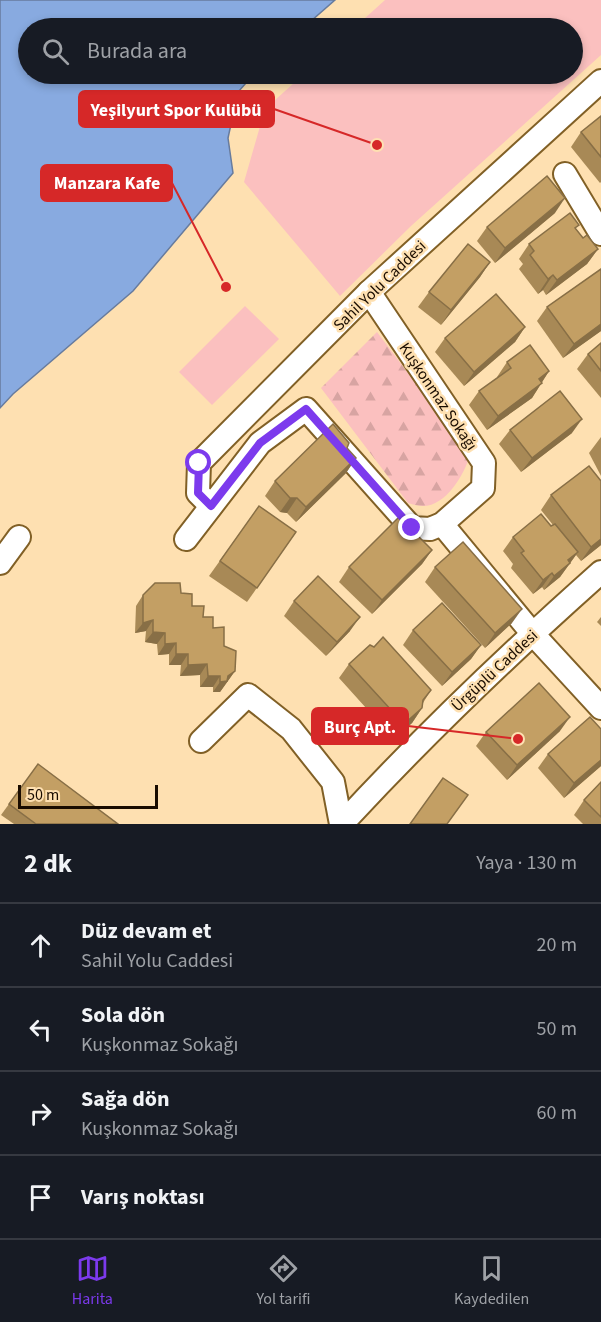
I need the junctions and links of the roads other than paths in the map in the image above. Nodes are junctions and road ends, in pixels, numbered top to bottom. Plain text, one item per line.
1 (601, 81) edge
2 (565, 174) dead end
3 (601, 234) edge
4 (369, 292) junction
5 (211, 506) junction
6 (442, 524) junction
7 (19, 537) dead end
8 (186, 539) dead end
9 (0, 563) edge
10 (601, 572) edge
11 (532, 633) junction
12 (601, 708) edge
13 (201, 741) dead end
14 (341, 824) edge

1 - 4 street, Sahil Yolu Caddesi
2 - 3 street
4 - 5 street, Sahil Yolu Caddesi
4 - 6 street, Kuşkonmaz Sokağı
5 - 6 street
5 - 8 street
6 - 11 street
7 - 9 street
10 - 11 street, Ürgüplü Caddesi
11 - 12 street
11 - 14 street, Ürgüplü Caddesi
13 - 14 street

